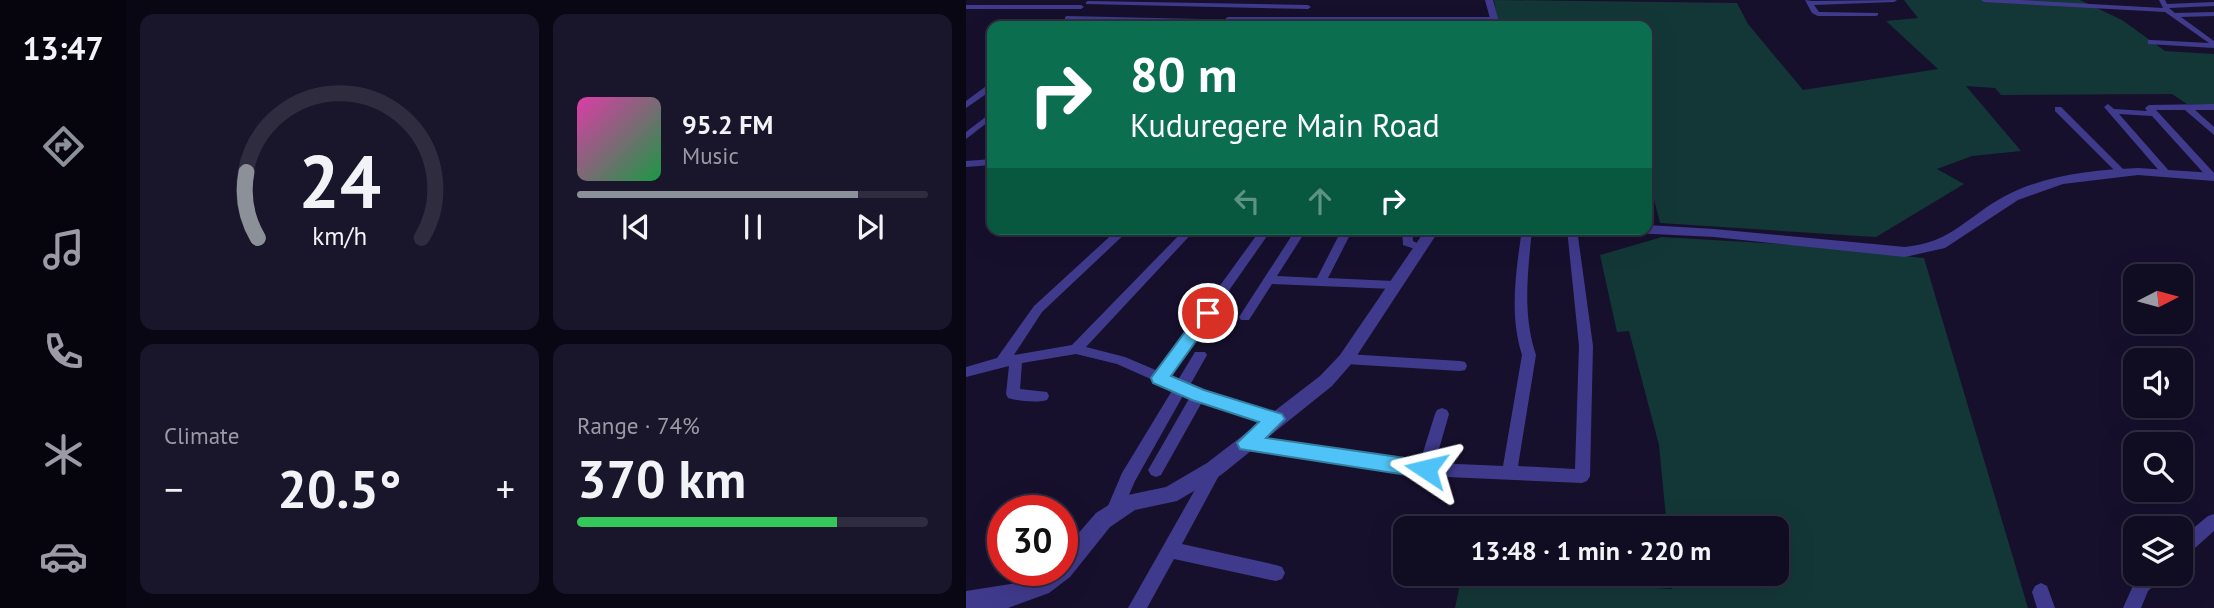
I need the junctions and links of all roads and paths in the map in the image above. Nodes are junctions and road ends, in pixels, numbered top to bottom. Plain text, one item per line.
1 (1489, 0) edge
2 (1894, 0) edge
3 (1984, 0) edge
4 (2034, 0) edge
5 (1808, 1) edge
6 (1152, 2) edge
7 (1217, 2) edge
8 (1087, 3) edge
9 (2214, 4) edge
10 (966, 7) edge
11 (1308, 7) dead end
12 (2167, 8) edge
13 (1876, 14) dead end
14 (2214, 14) edge
15 (1228, 19) dead end
16 (1280, 19) joint
17 (1097, 21) edge
18 (1200, 21) edge
19 (1388, 21) edge
20 (1494, 21) edge
21 (2183, 22) junction
22 (2214, 22) edge
23 (2200, 34) junction
24 (2214, 34) edge
25 (2151, 42) dead end
26 (2214, 45) edge
27 (987, 90) edge
28 (970, 103) edge
29 (2187, 107) junction
30 (2214, 107) edge
31 (2058, 109) dead end
32 (2110, 109) joint
33 (2155, 114) junction
34 (987, 119) edge
35 (987, 125) edge
36 (979, 126) junction
37 (2214, 132) edge
38 (966, 136) edge
39 (987, 162) edge
40 (966, 164) edge
41 (2165, 172) junction
42 (2122, 173) junction
43 (2213, 176) edge
44 (1652, 230) edge
45 (1118, 235) edge
46 (1185, 235) edge
47 (1263, 235) edge
48 (1298, 235) edge
49 (1345, 235) edge
50 (1407, 235) edge
51 (1429, 235) edge
52 (1526, 235) edge
53 (1573, 235) edge
54 (1421, 248) junction
55 (1269, 279) junction
56 (1320, 283) junction
57 (1393, 285) junction
58 (1245, 317) dead end
59 (1076, 349) junction
60 (1200, 355) dead end
61 (1346, 359) junction
62 (1009, 360) junction
63 (1460, 366) dead end
64 (966, 372) edge
65 (1160, 378) junction
66 (1180, 386) junction
67 (1199, 395) junction
68 (1042, 396) dead end
69 (1442, 414) dead end
70 (1276, 419) junction
71 (1247, 443) junction
72 (1214, 469) junction
73 (1426, 469) junction
74 (1156, 470) dead end
75 (1509, 474) junction
76 (1112, 514) junction
77 (2214, 521) edge
78 (2193, 540) edge
79 (1078, 550) edge
80 (1171, 550) junction
81 (1276, 573) dead end
82 (1036, 586) edge
83 (2142, 586) edge
84 (966, 603) edge
85 (1137, 608) edge
86 (2132, 608) edge

1 - 20 street
2 - 5 street
3 - 4 street
4 - 12 street
5 - 13 street
6 - 7 street
6 - 8 street
7 - 11 street
7 - 18 street
8 - 10 street
8 - 17 street
9 - 12 street
12 - 14 street
12 - 21 street
15 - 16 street
16 - 19 street
21 - 22 street
21 - 23 street
23 - 24 street
23 - 26 street
25 - 26 street
27 - 28 street
29 - 30 street
29 - 33 street
29 - 37 street
31 - 42 street
32 - 33 street
32 - 41 street
33 - 43 street
34 - 36 street
35 - 36 street
36 - 38 street
39 - 40 street
41 - 42 street
41 - 43 street
42 - 44 street
45 - 62 street
46 - 59 street
47 - 65 street
48 - 55 street
49 - 56 street
50 - 54 street
51 - 54 street
52 - 75 street
53 - 75 street
54 - 57 street
55 - 56 street
55 - 58 street
56 - 57 street
57 - 61 street
59 - 62 street
59 - 65 street
60 - 66 street
61 - 63 street
61 - 70 street
62 - 64 street
62 - 68 street
65 - 66 street
66 - 67 street
66 - 76 street
67 - 70 street
67 - 74 street
69 - 73 street
70 - 71 street
71 - 72 street
71 - 73 street
72 - 76 street
72 - 80 street
73 - 75 street
76 - 79 street
77 - 78 street
80 - 81 street
80 - 85 street
82 - 84 street
83 - 86 street

